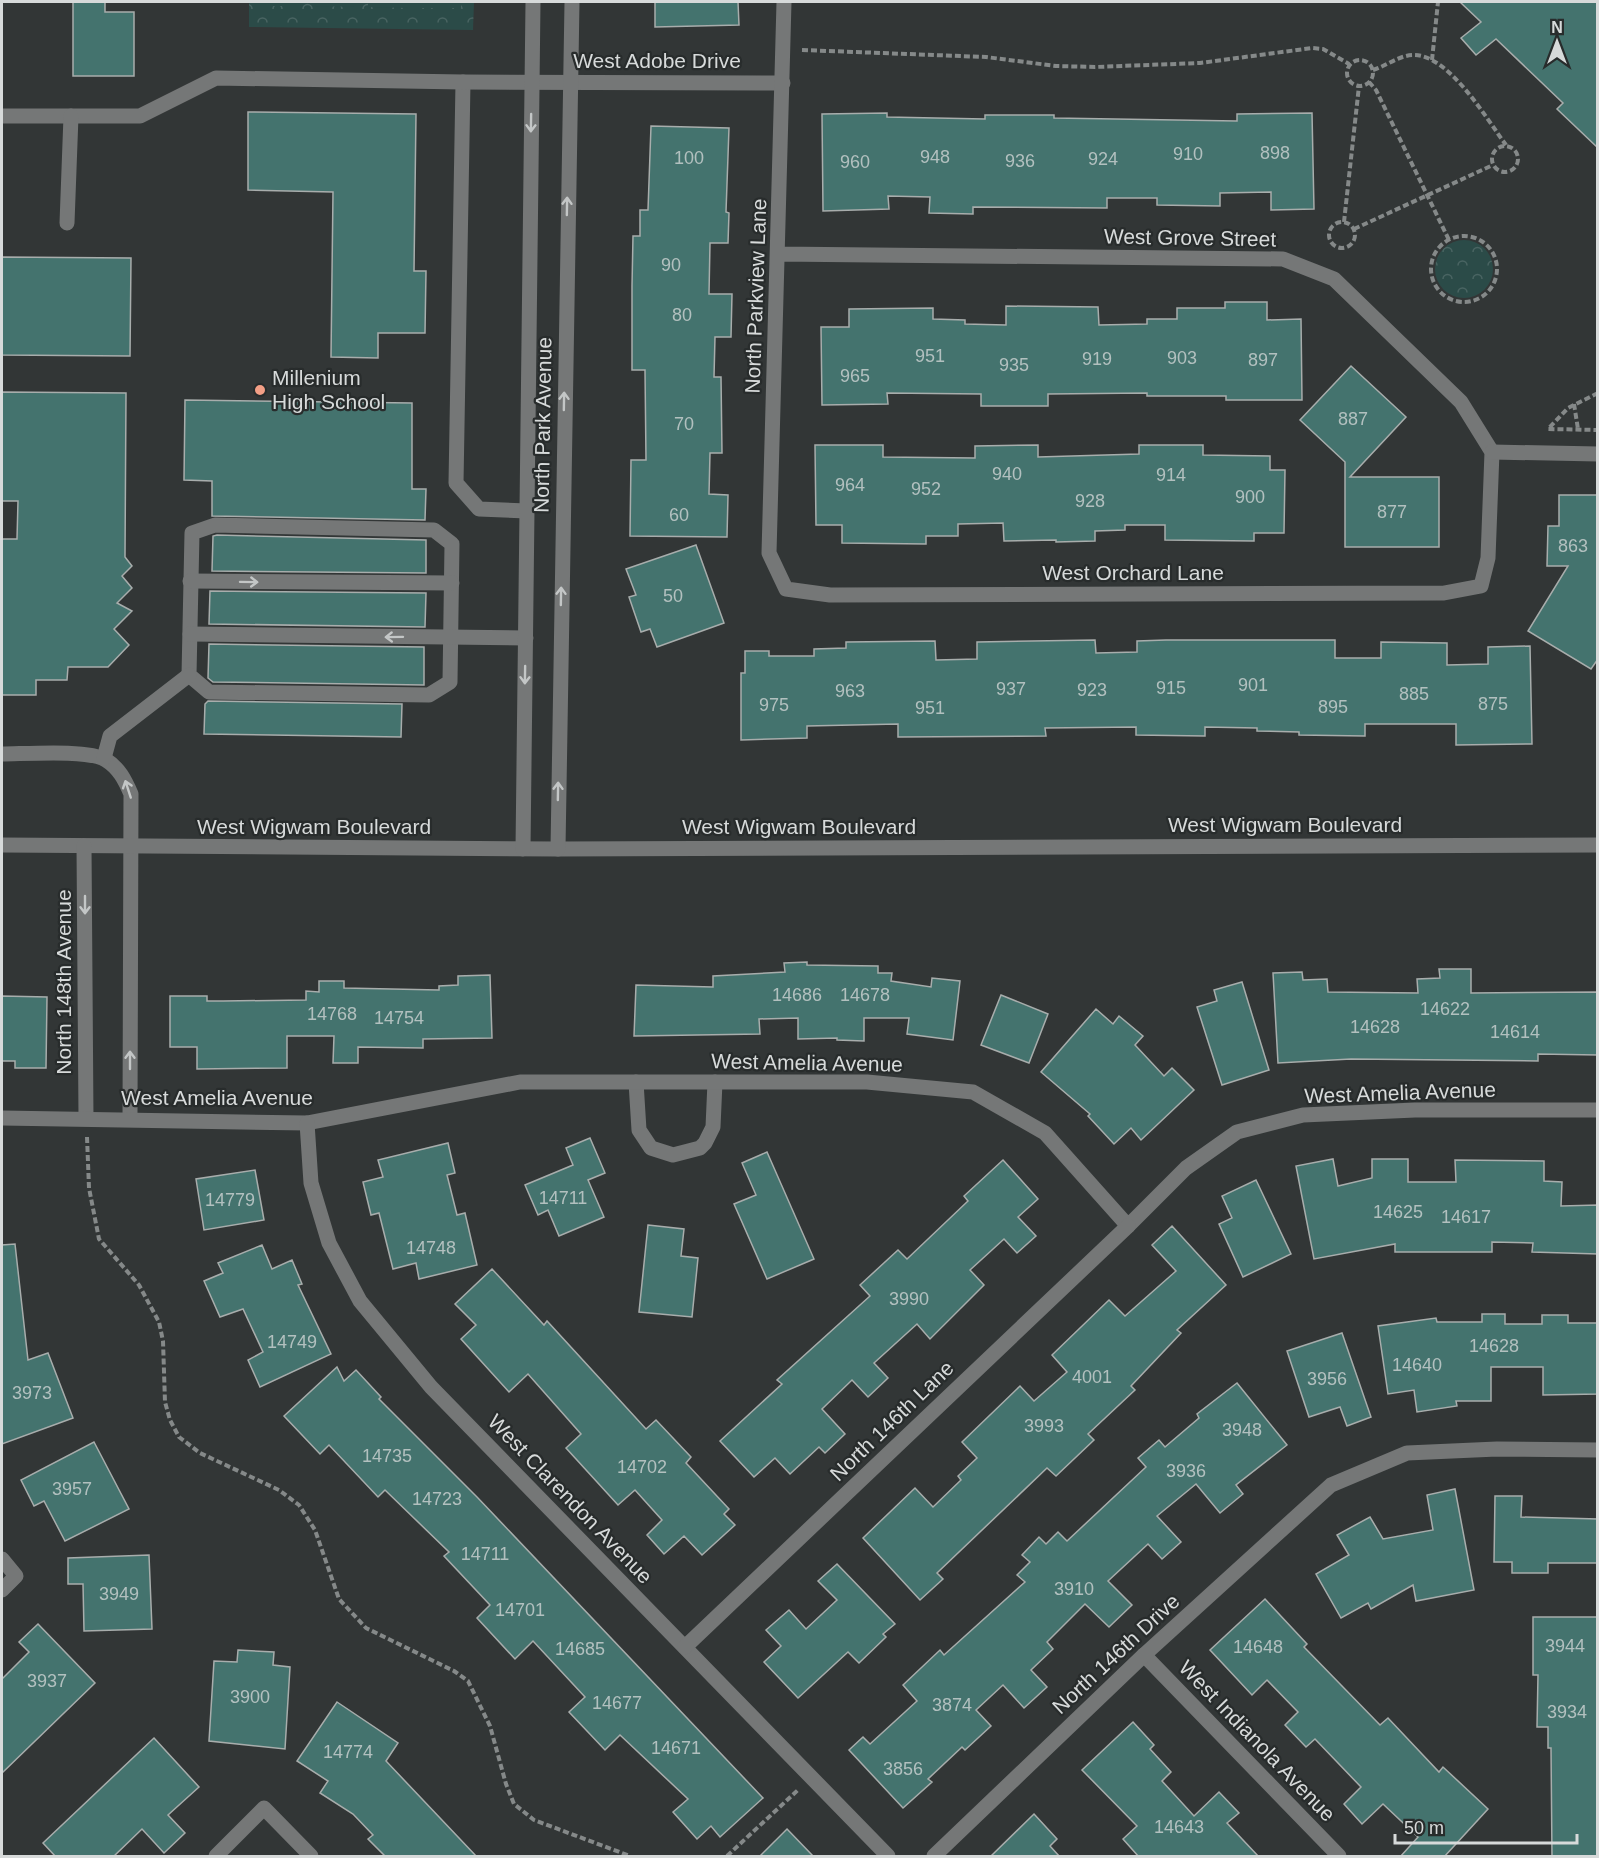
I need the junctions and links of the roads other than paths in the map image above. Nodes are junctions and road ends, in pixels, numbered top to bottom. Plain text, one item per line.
1 (532, 2) edge
2 (572, 2) edge
3 (784, 2) edge
4 (531, 81) junction
5 (569, 81) junction
6 (463, 82) junction
7 (783, 83) junction
8 (2, 116) edge
9 (71, 116) junction
10 (67, 223) dead end
11 (778, 254) junction
12 (1492, 452) junction
13 (1598, 454) edge
14 (527, 511) junction
15 (190, 581) junction
16 (452, 583) junction
17 (786, 589) joint
18 (190, 634) junction
19 (452, 635) junction
20 (526, 638) junction
21 (189, 675) junction
22 (2, 754) edge
23 (104, 758) junction
24 (1598, 845) edge
25 (2, 846) edge
26 (84, 846) junction
27 (131, 847) junction
28 (523, 849) junction
29 (558, 849) junction
30 (636, 1082) junction
31 (715, 1082) junction
32 (1598, 1110) edge
33 (2, 1118) edge
34 (86, 1118) junction
35 (130, 1118) junction
36 (307, 1123) junction
37 (1128, 1226) junction
38 (1598, 1450) edge
39 (2, 1559) edge
40 (2, 1590) edge
41 (685, 1647) junction
42 (1144, 1655) junction
43 (216, 1857) edge
44 (311, 1857) edge
45 (888, 1857) edge
46 (933, 1857) edge
47 (1339, 1857) edge

1 - 4 street, North Park Avenue
2 - 5 street, North Park Avenue
3 - 7 street, North Parkview Lane
4 - 5 street, West Adobe Drive
4 - 6 street, West Adobe Drive
4 -> 14 street, North Park Avenue
5 - 7 street, West Adobe Drive
29 -> 5 street, North Park Avenue
6 - 9 street, West Adobe Drive
6 - 14 street
7 - 11 street, North Parkview Lane
8 - 9 street, West Adobe Drive
9 - 10 street
11 - 12 street, West Grove Street
11 - 17 street, North Parkview Lane
12 - 13 street
12 - 17 street, West Orchard Lane
14 - 20 street, North Park Avenue
15 -> 16 street
15 - 16 street
15 - 18 street
16 - 19 street
19 -> 18 street
18 - 21 street
19 - 20 street
19 - 21 street
20 -> 28 street, North Park Avenue
21 - 23 street
22 - 23 street
27 -> 23 street
24 - 29 street, West Wigwam Boulevard
25 - 26 street, West Wigwam Boulevard
26 - 27 street, West Wigwam Boulevard
26 -> 34 street, North 148th Avenue
27 - 28 street, West Wigwam Boulevard
35 -> 27 street
28 - 29 street, West Wigwam Boulevard
30 - 31 street, West Amelia Avenue
30 - 31 street
30 - 36 street, West Amelia Avenue
31 - 37 street, West Amelia Avenue
32 - 37 street, West Amelia Avenue
33 - 34 street, West Amelia Avenue
34 - 35 street, West Amelia Avenue
35 - 36 street, West Amelia Avenue
36 - 41 street, West Clarendon Avenue
37 - 41 street, North 146th Lane
38 - 42 street, North 146th Drive
39 - 40 street
41 - 45 street, West Clarendon Avenue
42 - 46 street, North 146th Drive
42 - 47 street, West Indianola Avenue
43 - 44 street

